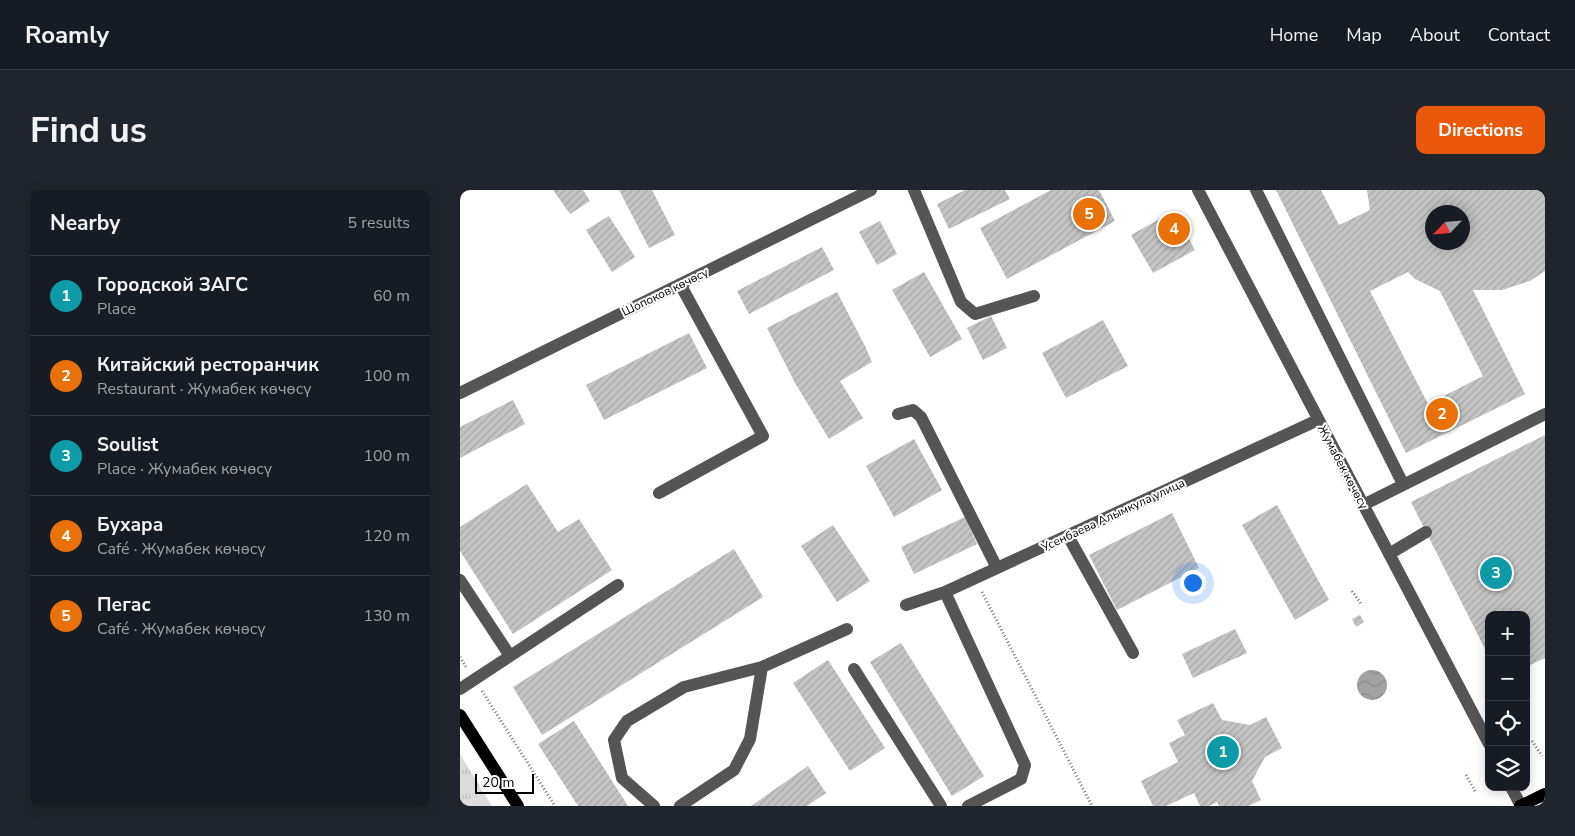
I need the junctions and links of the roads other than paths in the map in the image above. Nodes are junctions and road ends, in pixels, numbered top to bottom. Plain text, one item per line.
1 (871, 190) edge
2 (914, 190) edge
3 (1198, 190) edge
4 (1256, 190) edge
5 (680, 284) junction
6 (1034, 296) dead end
7 (460, 393) edge
8 (898, 414) dead end
9 (1545, 414) edge
10 (1318, 420) junction
11 (1403, 484) junction
12 (659, 493) dead end
13 (1363, 505) junction
14 (1426, 532) dead end
15 (1068, 536) junction
16 (1388, 554) junction
17 (997, 568) junction
18 (460, 580) edge
19 (618, 585) dead end
20 (945, 592) junction
21 (906, 605) dead end
22 (846, 629) dead end
23 (1133, 653) dead end
24 (510, 656) junction
25 (762, 667) junction
26 (854, 669) dead end
27 (460, 689) edge
28 (460, 715) edge
29 (1485, 736) edge
30 (1513, 791) edge
31 (1545, 794) edge
32 (518, 806) edge
33 (654, 806) edge
34 (680, 806) edge
35 (941, 806) edge
36 (968, 806) edge
37 (1521, 806) edge

1 - 5 street, Шопоков көчөсү
2 - 6 street
3 - 10 street, Жумабек көчөсү
4 - 11 street
5 - 7 street, Шопоков көчөсү
5 - 12 street
8 - 17 street
9 - 11 street
10 - 13 street, Жумабек көчөсү
10 - 15 street, Усенбаева Алымкула улица
11 - 13 street
13 - 16 street, Жумабек көчөсү
14 - 16 street
15 - 17 street, Усенбаева Алымкула улица
15 - 23 street
16 - 29 street, Жумабек көчөсү
17 - 20 street, Усенбаева Алымкула улица
18 - 24 street
19 - 24 street
20 - 21 street, Усенбаева Алымкула улица
20 - 36 street
22 - 25 street
24 - 27 street
25 - 33 street
25 - 34 street
26 - 35 street
28 - 32 main road
30 - 37 street
31 - 37 main road

